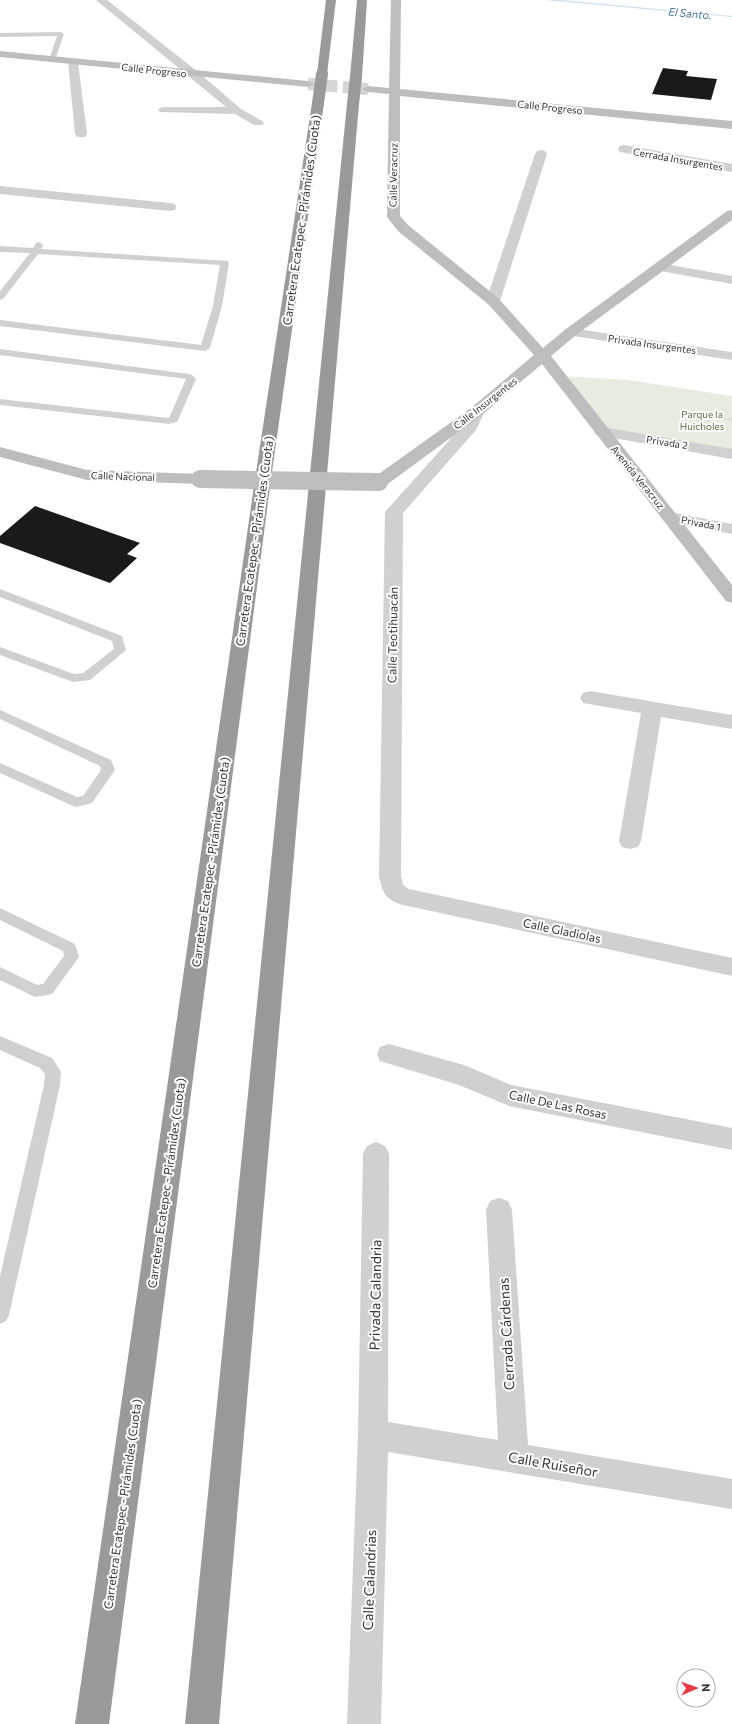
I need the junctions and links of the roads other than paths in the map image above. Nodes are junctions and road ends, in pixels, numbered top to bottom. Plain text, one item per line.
1 (101, 0) edge
2 (331, 0) edge
3 (362, 0) edge
4 (396, 0) edge
5 (0, 35) edge
6 (0, 54) edge
7 (52, 60) junction
8 (73, 62) junction
9 (194, 74) junction
10 (395, 91) junction
11 (313, 94) junction
12 (361, 97) junction
13 (164, 110) dead end
14 (237, 111) junction
15 (258, 123) dead end
16 (732, 125) edge
17 (81, 134) dead end
18 (624, 150) dead end
19 (541, 154) dead end
20 (732, 168) edge
21 (0, 190) edge
22 (170, 207) dead end
23 (732, 214) edge
24 (0, 240) edge
25 (0, 249) edge
26 (36, 251) junction
27 (660, 267) junction
28 (732, 280) edge
29 (0, 297) edge
30 (493, 301) junction
31 (0, 323) edge
32 (571, 332) junction
33 (0, 352) edge
34 (543, 356) junction
35 (732, 356) edge
36 (0, 402) edge
37 (477, 411) junction
38 (602, 432) junction
39 (0, 452) edge
40 (732, 454) edge
41 (200, 479) joint
42 (670, 517) junction
43 (732, 529) edge
44 (0, 593) edge
45 (732, 597) edge
46 (0, 651) edge
47 (590, 698) dead end
48 (652, 709) junction
49 (0, 714) edge
50 (732, 722) edge
51 (0, 768) edge
52 (630, 841) dead end
53 (393, 890) joint
54 (0, 914) edge
55 (732, 967) edge
56 (0, 973) edge
57 (0, 1043) edge
58 (389, 1054) dead end
59 (732, 1139) edge
60 (376, 1154) dead end
61 (499, 1210) dead end
62 (0, 1315) edge
63 (373, 1435) junction
64 (514, 1458) junction
65 (732, 1494) edge
66 (92, 1724) edge
67 (202, 1724) edge
68 (364, 1724) edge

1 - 9 street
2 - 11 highway, Carretera Ecatepec - Pirámides (Cuota), bridge
3 - 12 highway, bridge
4 - 10 street, Calle Veracruz
5 - 7 lane
6 - 7 street, Calle Progreso
7 - 8 street, Calle Progreso
8 - 9 street, Calle Progreso
8 - 17 street
9 - 11 street, Calle Progreso
9 - 14 street
10 - 12 street, Calle Progreso
10 - 16 street, Calle Progreso
10 - 30 street, Calle Veracruz
11 - 66 highway, Carretera Ecatepec - Pirámides (Cuota)
12 - 67 highway
13 - 14 street
14 - 15 street
18 - 20 street, Cerrada Insurgentes
19 - 30 street
21 - 22 street
23 - 27 street, Calle Insurgentes
24 - 26 lane
25 - 26 lane
26 - 29 lane
26 - 31 lane
27 - 28 street
27 - 32 street, Calle Insurgentes
30 - 34 street, Calle Veracruz
32 - 34 street, Calle Insurgentes
32 - 35 street, Privada Insurgentes
33 - 36 lane
34 - 37 street, Calle Insurgentes
34 - 38 street, Avenida Veracruz
37 - 41 street, Calle Insurgentes, bridge
37 - 53 street, Calle Teotihuacán
38 - 40 street, Privada 2
38 - 42 street, Avenida Veracruz
39 - 41 street, Calle Nacional
42 - 43 street, Privada 1
42 - 45 street, Avenida Veracruz
44 - 46 lane
47 - 48 street
48 - 50 street
48 - 52 street
49 - 51 lane
53 - 55 street, Calle Gladiolas
54 - 56 lane
57 - 62 lane
58 - 59 street, Calle De Las Rosas
60 - 63 street, Privada Calandria
61 - 64 street, Cerrada Cárdenas
63 - 64 street, Calle Ruiseñor
63 - 68 street, Calle Calandrias
64 - 65 street, Calle Ruiseñor

